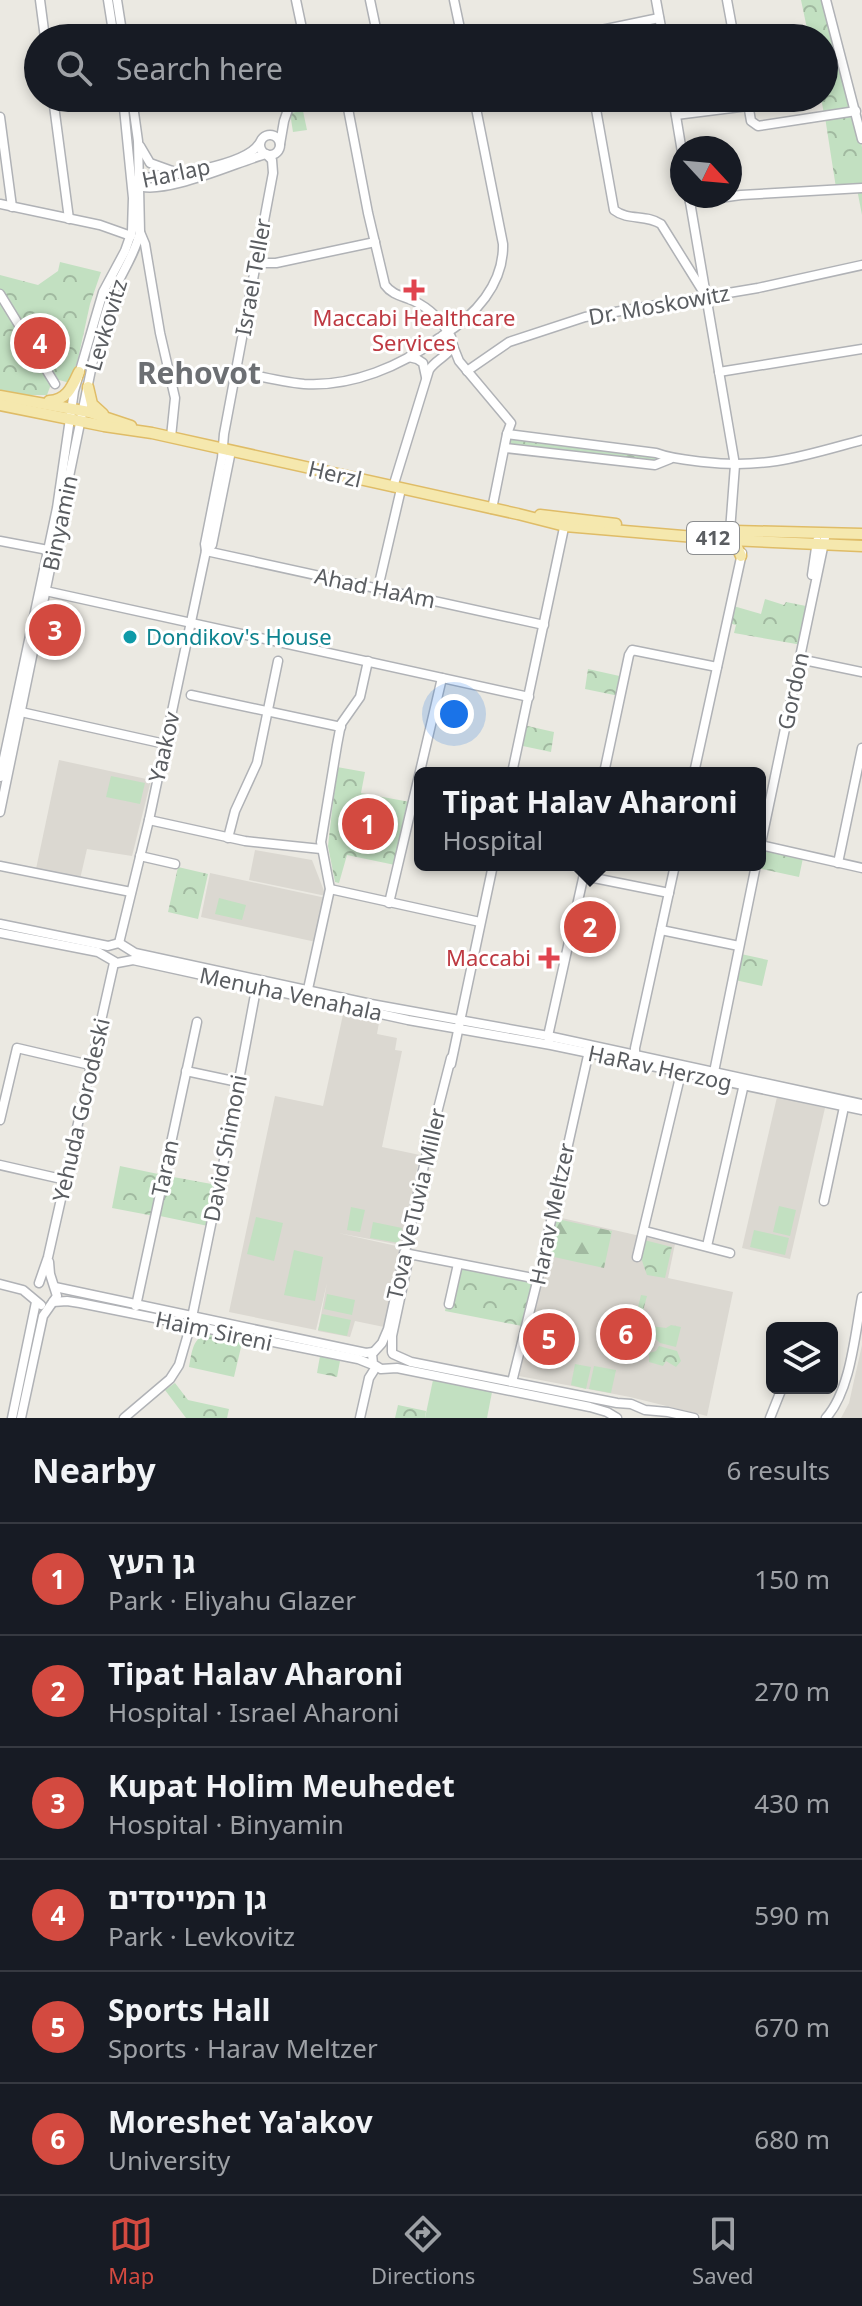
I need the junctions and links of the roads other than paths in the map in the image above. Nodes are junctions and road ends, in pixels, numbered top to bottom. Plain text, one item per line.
1 (40, 0) edge
2 (108, 0) edge
3 (117, 0) edge
4 (296, 0) edge
5 (370, 0) edge
6 (454, 0) edge
7 (656, 0) edge
8 (727, 0) edge
9 (826, 0) edge
10 (659, 18) junction
11 (43, 24) edge
12 (112, 24) edge
13 (121, 24) edge
14 (301, 24) edge
15 (375, 24) edge
16 (459, 24) edge
17 (633, 24) edge
18 (660, 24) edge
19 (731, 24) edge
20 (832, 24) edge
21 (838, 44) edge
22 (856, 111) junction
23 (55, 112) edge
24 (125, 112) edge
25 (134, 112) edge
26 (287, 112) edge
27 (349, 112) edge
28 (477, 112) edge
29 (596, 112) edge
30 (675, 112) edge
31 (692, 112) edge
32 (749, 112) edge
33 (676, 115) junction
34 (0, 117) edge
35 (284, 121) junction
36 (269, 135) junction
37 (679, 136) edge
38 (862, 139) edge
39 (138, 141) junction
40 (259, 144) junction
41 (280, 146) junction
42 (266, 154) junction
43 (187, 173) junction
44 (137, 183) junction
45 (862, 188) edge
46 (742, 195) edge
47 (0, 204) edge
48 (12, 207) junction
49 (692, 208) edge
50 (69, 219) junction
51 (100, 225) junction
52 (136, 229) junction
53 (131, 236) junction
54 (375, 242) junction
55 (256, 263) junction
56 (862, 265) edge
57 (0, 294) edge
58 (707, 298) junction
59 (448, 339) junction
60 (862, 349) edge
61 (444, 356) junction
62 (409, 357) junction
63 (459, 361) junction
64 (236, 371) junction
65 (467, 371) junction
66 (79, 372) junction
67 (719, 372) junction
68 (426, 378) junction
69 (55, 384) dead end
70 (88, 387) junction
71 (0, 396) edge
72 (32, 401) junction
73 (0, 405) edge
74 (70, 414) junction
75 (82, 416) junction
76 (108, 417) junction
77 (152, 433) junction
78 (507, 434) junction
79 (171, 437) junction
80 (862, 440) edge
81 (505, 448) junction
82 (227, 450) junction
83 (670, 458) junction
84 (735, 465) junction
85 (397, 488) junction
86 (492, 509) junction
87 (565, 522) junction
88 (757, 530) junction
89 (862, 534) edge
90 (730, 535) junction
91 (822, 539) junction
92 (746, 540) junction
93 (0, 541) edge
94 (862, 546) edge
95 (48, 550) junction
96 (206, 551) junction
97 (741, 556) junction
98 (378, 588) junction
99 (42, 590) junction
100 (190, 622) junction
101 (544, 625) junction
102 (799, 659) junction
103 (278, 661) dead end
104 (368, 661) junction
105 (717, 667) junction
106 (862, 672) edge
107 (442, 678) junction
108 (191, 695) dead end
109 (529, 697) junction
110 (14, 702) junction
111 (269, 711) junction
112 (21, 712) junction
113 (9, 725) edge
114 (341, 727) junction
115 (165, 744) junction
116 (862, 748) edge
117 (421, 767) edge
118 (513, 767) edge
119 (605, 767) edge
120 (695, 767) edge
121 (0, 777) edge
122 (414, 797) edge
123 (0, 812) edge
124 (766, 817) edge
125 (149, 820) junction
126 (228, 838) junction
127 (766, 847) edge
128 (321, 849) junction
129 (140, 856) junction
130 (838, 863) junction
131 (175, 864) dead end
132 (0, 866) edge
133 (862, 868) edge
134 (492, 871) edge
135 (585, 871) edge
136 (674, 871) edge
137 (755, 871) edge
138 (584, 876) junction
139 (330, 889) junction
140 (131, 892) junction
141 (669, 893) junction
142 (389, 903) junction
143 (480, 922) junction
144 (0, 924) edge
145 (661, 930) junction
146 (0, 933) edge
147 (119, 946) junction
148 (739, 946) junction
149 (112, 960) junction
150 (124, 961) junction
151 (257, 984) junction
152 (308, 989) junction
153 (312, 999) junction
154 (197, 1022) dead end
155 (456, 1025) junction
156 (550, 1041) junction
157 (589, 1050) junction
158 (635, 1059) junction
159 (90, 1065) junction
160 (684, 1070) junction
161 (186, 1071) junction
162 (714, 1072) junction
163 (702, 1077) junction
164 (238, 1082) junction
165 (743, 1082) junction
166 (862, 1104) edge
167 (844, 1107) junction
168 (862, 1110) edge
169 (0, 1120) edge
170 (0, 1165) edge
171 (66, 1180) junction
172 (824, 1201) dead end
173 (645, 1231) junction
174 (707, 1246) junction
175 (730, 1253) dead end
176 (407, 1254) junction
177 (48, 1257) junction
178 (637, 1257) dead end
179 (458, 1264) junction
180 (538, 1279) junction
181 (0, 1282) edge
182 (37, 1284) junction
183 (54, 1286) junction
184 (862, 1297) edge
185 (35, 1300) junction
186 (52, 1303) junction
187 (137, 1304) junction
188 (449, 1304) dead end
189 (134, 1315) junction
190 (192, 1316) junction
191 (173, 1323) junction
192 (190, 1327) junction
193 (206, 1330) junction
194 (184, 1348) junction
195 (375, 1350) junction
196 (392, 1353) junction
197 (375, 1366) junction
198 (388, 1367) junction
199 (512, 1382) junction
200 (844, 1385) junction
201 (780, 1394) edge
202 (631, 1405) junction
203 (12, 1418) edge
204 (21, 1418) edge
205 (124, 1418) edge
206 (360, 1418) edge
207 (617, 1418) edge
208 (639, 1418) edge
209 (694, 1418) edge
210 (770, 1418) edge
211 (826, 1418) edge
212 (834, 1418) edge

1 - 11 street
2 - 12 street
3 - 13 street
4 - 14 street
5 - 15 street
6 - 16 street
7 - 10 street
8 - 19 street
9 - 20 street
10 - 17 street
10 - 18 street
21 - 22 street
22 - 32 street
22 - 38 street
23 - 50 street
24 - 44 street
25 - 39 street
26 - 35 street
27 - 54 street
28 - 59 street
29 - 58 street
30 - 33 street
31 - 33 street
33 - 37 street
34 - 48 street
35 - 36 street
35 - 41 street
36 - 40 street
36 - 41 street
39 - 43 street
39 - 44 street
40 - 42 street
40 - 43 street, Harlap
41 - 42 street
42 - 44 street, Harlap
42 - 55 street, Israel Teller
43 - 44 street, Harlap
44 - 52 street
45 - 46 street
47 - 48 street
48 - 50 street
49 - 58 street
50 - 51 street
51 - 52 street
51 - 53 street
52 - 53 street, Levkovitz
52 - 70 street, Levkovitz
52 - 79 street
53 - 66 street, Levkovitz
54 - 55 street
54 - 59 street
55 - 64 street, Israel Teller
56 - 58 street, Dr. Moskowitz
57 - 69 street
58 - 65 street, Dr. Moskowitz
58 - 67 street
59 - 61 street
59 - 61 street
59 - 62 street
59 - 63 street
60 - 67 street
61 - 63 street
61 - 68 street
62 - 64 street
62 - 68 street
63 - 65 street
64 - 82 street, Israel Teller
65 - 78 street
66 - 72 main road
66 - 74 street, Levkovitz
67 - 84 street
68 - 85 street
70 - 75 street, Levkovitz
70 - 76 main road
71 - 72 main road, Herzl / 412
72 - 74 main road, Herzl / 412
73 - 74 main road, Herzl / 412
74 - 75 main road, Herzl / 412
74 - 95 street, Binyamin
75 - 76 main road, Herzl / 412
75 - 77 main road, Herzl / 412
75 - 99 street, Binyamin
76 - 77 main road, Herzl / 412
77 - 79 main road, Herzl / 412
78 - 81 street
78 - 83 street
79 - 82 main road, Herzl / 412
80 - 84 street
81 - 83 street
81 - 86 street
82 - 85 main road, Herzl / 412
82 - 96 street, Yaakov
83 - 84 street
84 - 90 street
85 - 86 main road, Herzl / 412
85 - 98 street
86 - 87 main road, Herzl / 412
87 - 90 main road, Herzl / 412
87 - 101 street
88 - 90 main road, Herzl / 412
88 - 91 main road, Herzl / 412
88 - 92 street
89 - 91 main road, Herzl / 412
90 - 92 main road, Herzl / 412
90 - 97 main road
91 - 92 main road, Herzl / 412
91 - 94 main road, Herzl / 412
91 - 102 street, Gordon
92 - 97 street
93 - 95 street
95 - 99 street, Binyamin
96 - 98 street, Ahad HaAm
96 - 100 street, Yaakov
97 - 105 street
98 - 101 street, Ahad HaAm
99 - 100 street
99 - 110 street, Binyamin
99 - 112 street, Binyamin
100 - 104 street
100 - 115 street, Yaakov
101 - 109 street
102 - 106 street
102 - 124 street, Gordon
103 - 111 street
104 - 107 street
104 - 114 street
105 - 119 street
105 - 120 street
107 - 109 street
107 - 117 street
108 - 111 street
109 - 118 street
110 - 112 street
110 - 113 street, Binyamin
111 - 114 street
111 - 126 street
112 - 113 street, Binyamin
112 - 115 street
113 - 121 street, Binyamin
113 - 123 street, Binyamin
114 - 128 street
115 - 125 street, Yaakov
116 - 130 street
122 - 142 street
125 - 126 street
125 - 129 street, Yaakov
126 - 128 street
127 - 130 street
128 - 139 street
129 - 131 street
129 - 140 street, Yaakov
130 - 133 street
132 - 140 street
134 - 143 street, Tova VeTuvia Miller
135 - 138 street
136 - 141 street
137 - 148 street
138 - 141 street
138 - 156 street
139 - 142 street
139 - 152 street
140 - 147 street, Yaakov
141 - 145 street
142 - 143 street
143 - 155 street, Tova VeTuvia Miller
144 - 147 street, Menuha Venahala
145 - 148 street
145 - 158 street
146 - 149 street
147 - 149 street, Yehuda Gorodeski
147 - 150 street
147 - 151 street, Menuha Venahala
148 - 162 street
149 - 150 street, Menuha Venahala
149 - 159 street, Yehuda Gorodeski
150 - 151 street, Menuha Venahala
151 - 152 street, Menuha Venahala
151 - 153 street, Menuha Venahala
151 - 164 street, David Shimoni
152 - 153 street
152 - 155 street, Menuha Venahala
153 - 155 street, Menuha Venahala
154 - 161 street, Taran
155 - 156 street, HaRav Herzog
155 - 176 street, Tova VeTuvia Miller
156 - 157 street, HaRav Herzog
157 - 158 street, HaRav Herzog
157 - 180 street, Harav Meltzer
158 - 160 street, HaRav Herzog
159 - 169 street
159 - 171 street, Yehuda Gorodeski
160 - 162 street, HaRav Herzog
160 - 163 street, HaRav Herzog
160 - 173 street
161 - 164 street
161 - 187 street, Taran
162 - 163 street
162 - 165 street, HaRav Herzog
163 - 165 street, HaRav Herzog
164 - 190 street, David Shimoni
165 - 166 street, HaRav Herzog
165 - 167 street, HaRav Herzog
165 - 174 street
167 - 168 street, HaRav Herzog
167 - 172 street
170 - 171 street
171 - 177 street, Yehuda Gorodeski
173 - 174 street
173 - 178 street
174 - 175 street
176 - 179 street
176 - 195 street, Tova VeTuvia Miller
176 - 196 street, Tova VeTuvia Miller
177 - 182 street, Yehuda Gorodeski
177 - 183 street, Yehuda Gorodeski
179 - 180 street
179 - 188 street
180 - 199 street, Harav Meltzer
181 - 182 street
181 - 185 street
182 - 183 street
182 - 185 street
183 - 186 street
183 - 187 street, Haim Sireni
184 - 200 street
185 - 186 street
185 - 203 street
186 - 189 street, Haim Sireni
186 - 204 street
187 - 189 street, Taran
187 - 190 street, Haim Sireni
189 - 191 street, Haim Sireni
190 - 192 street, David Shimoni
190 - 195 street, Haim Sireni
191 - 192 street, Haim Sireni
191 - 194 street
192 - 193 street, Haim Sireni
192 - 194 street, David Shimoni
193 - 194 street
193 - 197 street, Haim Sireni
194 - 205 street
195 - 196 street
195 - 197 street
196 - 198 street
196 - 199 street
197 - 198 street
197 - 206 street
198 - 207 street
199 - 202 street
200 - 211 street
200 - 212 street
201 - 210 street
202 - 207 street
202 - 208 street
202 - 209 street

